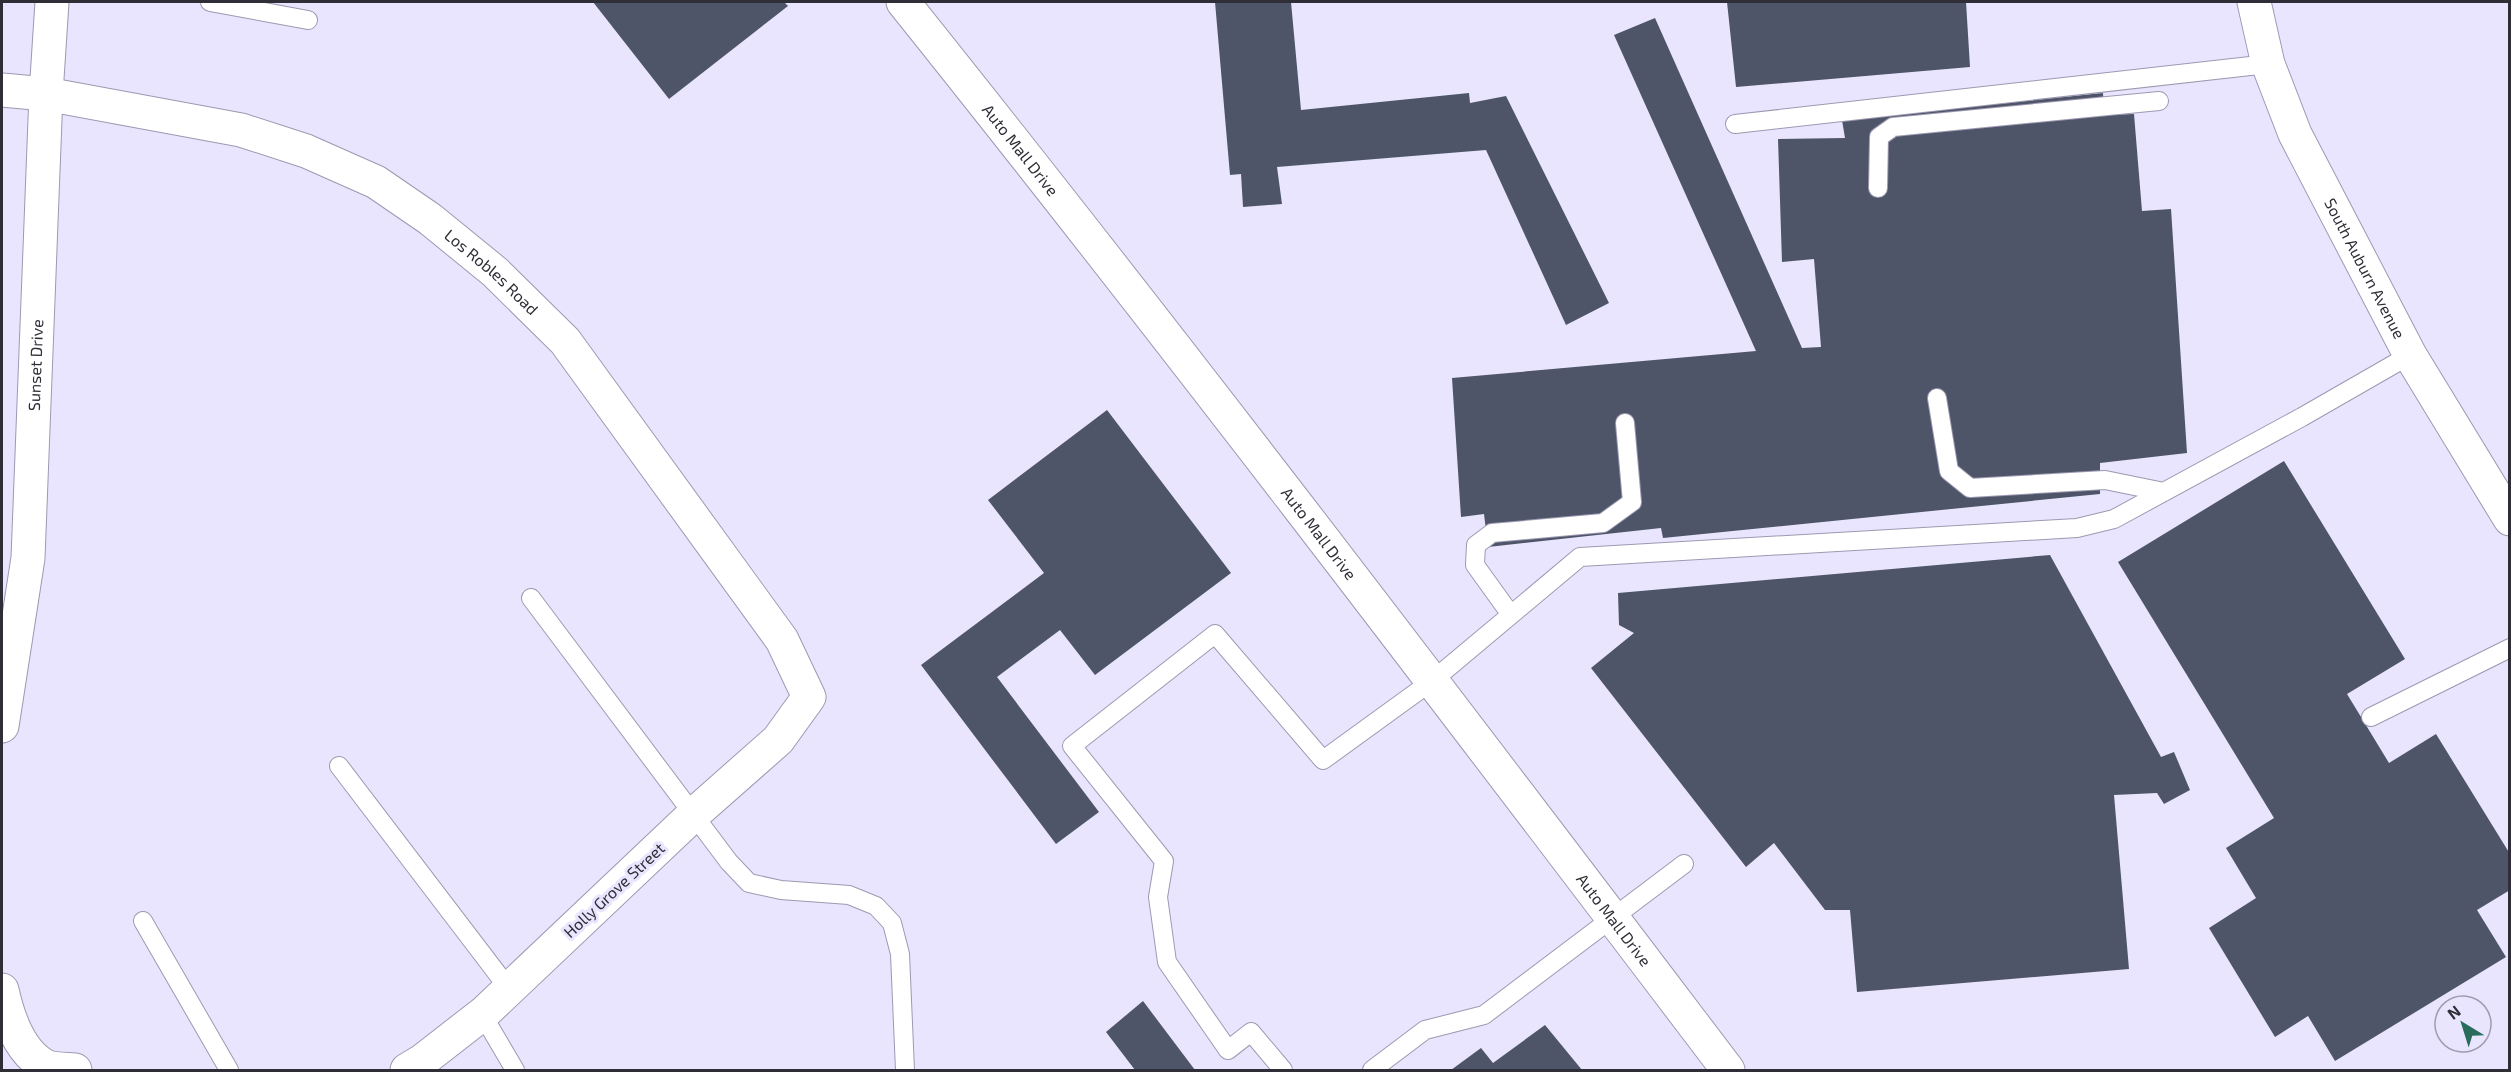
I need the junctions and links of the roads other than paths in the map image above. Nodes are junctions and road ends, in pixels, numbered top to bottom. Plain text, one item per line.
1 (52, 2) edge
2 (210, 2) edge
3 (903, 2) edge
4 (2254, 2) edge
5 (308, 20) dead end
6 (2268, 64) junction
7 (2, 90) edge
8 (46, 94) junction
9 (2159, 101) dead end
10 (1736, 123) dead end
11 (1878, 188) dead end
12 (2410, 355) junction
13 (1937, 398) dead end
14 (1625, 423) dead end
15 (2164, 492) junction
16 (2510, 519) edge
17 (531, 598) dead end
18 (1511, 615) junction
19 (2510, 648) edge
20 (1432, 681) junction
21 (809, 697) joint
22 (2372, 717) dead end
23 (2, 726) edge
24 (339, 766) dead end
25 (693, 815) junction
26 (1684, 864) dead end
27 (1613, 919) junction
28 (143, 921) dead end
29 (509, 989) junction
30 (2, 990) edge
31 (482, 1014) junction
32 (59, 1068) edge
33 (229, 1071) edge
34 (407, 1071) edge
35 (515, 1071) edge
36 (905, 1071) edge
37 (1283, 1071) edge
38 (1372, 1071) edge
39 (1728, 1071) edge

1 - 8 street, Sunset Drive
2 - 5 lane
3 - 20 street, Auto Mall Drive
4 - 6 street, South Auburn Avenue
6 - 10 lane
6 - 12 street, South Auburn Avenue
7 - 8 street, Los Robles Road
8 - 21 street, Los Robles Road
8 - 23 street, Sunset Drive
9 - 11 lane
12 - 15 lane
12 - 16 street, South Auburn Avenue
13 - 15 lane
14 - 18 lane
15 - 18 lane
17 - 25 lane
18 - 20 lane
19 - 22 lane
20 - 27 street, Auto Mall Drive
20 - 37 lane
21 - 25 street, Holly Grove Street
24 - 29 lane
25 - 29 street, Holly Grove Street
25 - 36 lane
26 - 27 lane
27 - 38 lane
27 - 39 street, Auto Mall Drive
28 - 33 lane
29 - 31 street, Holly Grove Street
30 - 32 street
31 - 34 street, Holly Grove Street
31 - 35 lane

